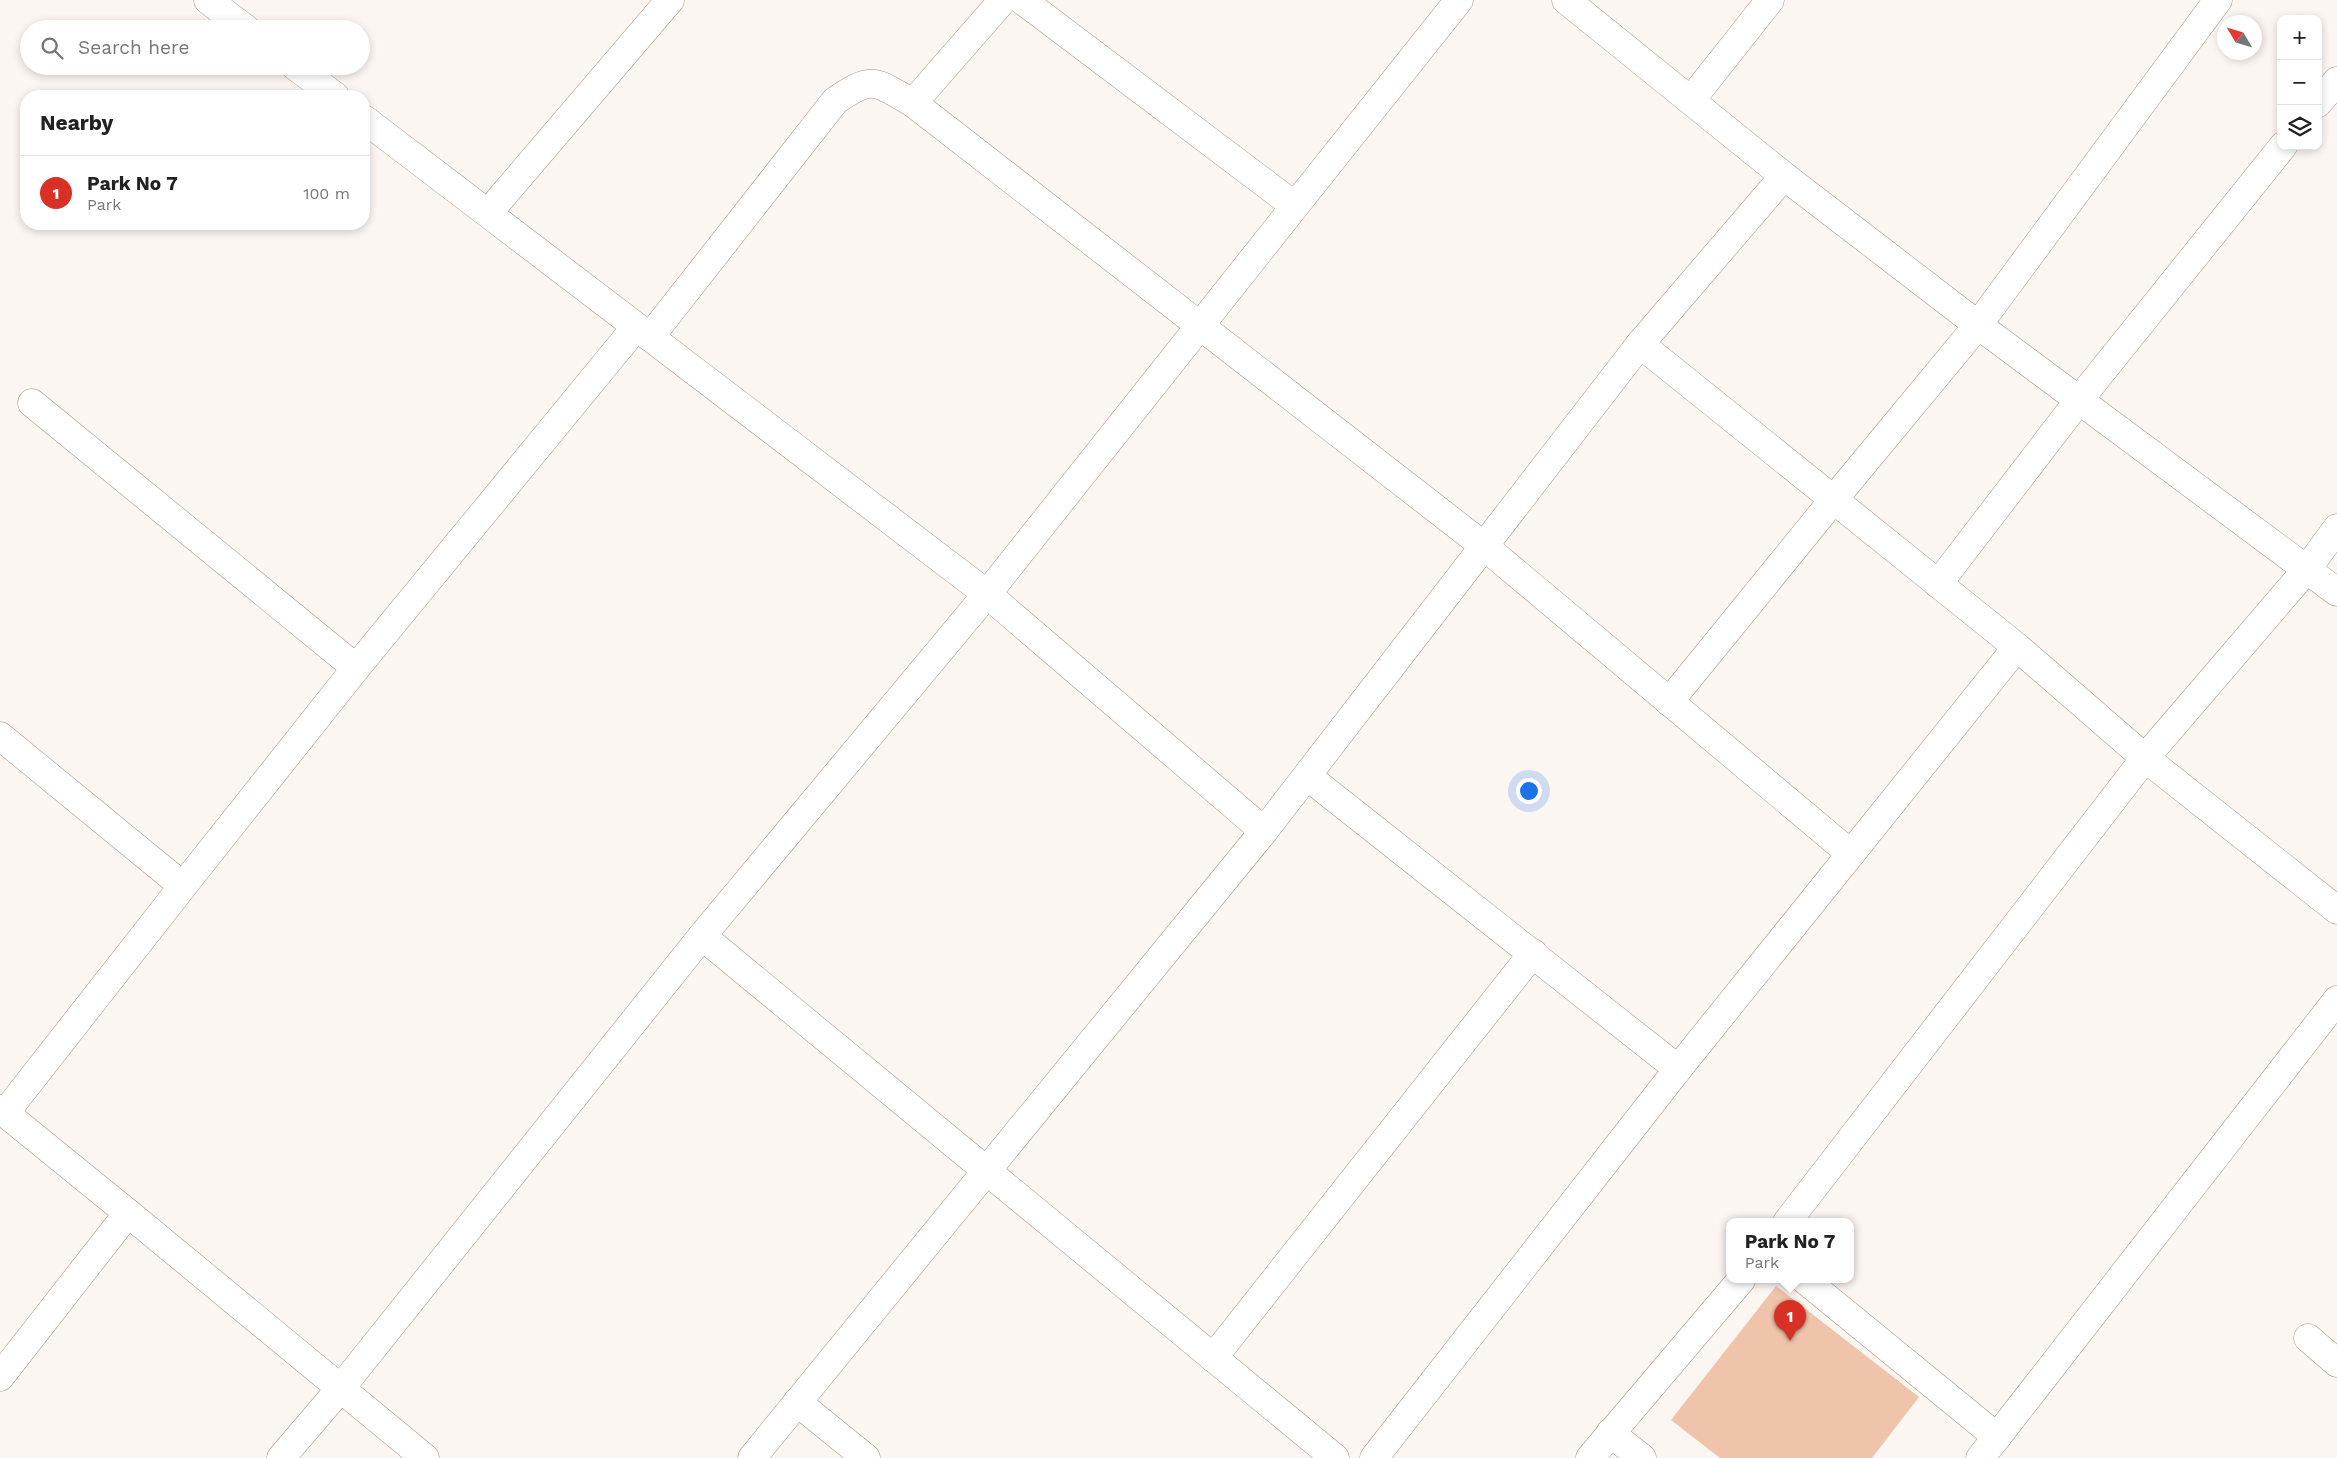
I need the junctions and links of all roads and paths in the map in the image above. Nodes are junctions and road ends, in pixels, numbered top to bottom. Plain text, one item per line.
1 (208, 0) edge
2 (670, 0) edge
3 (1004, 0) edge
4 (1022, 0) edge
5 (1459, 0) edge
6 (1566, 0) edge
7 (1770, 0) edge
8 (2218, 0) edge
9 (234, 20) edge
10 (307, 75) edge
11 (2337, 81) edge
12 (326, 90) edge
13 (2322, 99) edge
14 (1691, 100) junction
15 (913, 103) junction
16 (370, 123) edge
17 (2280, 150) edge
18 (1784, 176) junction
19 (1295, 206) junction
20 (488, 213) junction
21 (1200, 325) junction
22 (1978, 325) junction
23 (643, 332) junction
24 (1640, 344) junction
25 (2078, 400) junction
26 (32, 403) dead end
27 (1834, 499) junction
28 (2337, 528) edge
29 (1484, 546) junction
30 (2307, 568) junction
31 (1938, 584) junction
32 (2337, 592) edge
33 (987, 594) junction
34 (2017, 647) junction
35 (356, 668) junction
36 (1669, 702) junction
37 (0, 736) edge
38 (2145, 758) junction
39 (1307, 776) junction
40 (1264, 831) junction
41 (1851, 854) junction
42 (184, 886) junction
43 (2337, 910) edge
44 (702, 936) junction
45 (1533, 953) junction
46 (2337, 1000) edge
47 (1678, 1069) junction
48 (2, 1111) edge
49 (986, 1172) junction
50 (128, 1213) junction
51 (1790, 1218) edge
52 (1738, 1283) edge
53 (1809, 1283) edge
54 (2308, 1338) dead end
55 (1214, 1358) junction
56 (2337, 1363) edge
57 (0, 1377) edge
58 (340, 1389) junction
59 (797, 1402) junction
60 (1610, 1433) junction
61 (1997, 1437) junction
62 (281, 1458) edge
63 (426, 1458) edge
64 (752, 1458) edge
65 (866, 1458) edge
66 (1336, 1458) edge
67 (1374, 1458) edge
68 (1590, 1458) edge
69 (1642, 1458) edge
70 (1980, 1458) edge

1 - 9 street
2 - 20 street
3 - 15 street
4 - 19 street
5 - 19 street
6 - 14 street
7 - 14 street
8 - 22 street
10 - 12 street
11 - 13 street
14 - 18 street
15 - 21 street
15 - 23 street
16 - 20 street
17 - 25 street
18 - 22 street
18 - 24 street
19 - 21 street
20 - 23 street
21 - 29 street
21 - 33 street
22 - 25 street
22 - 27 street
23 - 33 street
23 - 35 street
24 - 27 street
24 - 29 street
25 - 30 street
25 - 31 street
26 - 35 street
27 - 31 street
27 - 36 street
28 - 30 street
29 - 36 street
29 - 39 street
30 - 32 street
30 - 38 street
31 - 34 street
33 - 40 street
33 - 44 street
34 - 38 street
34 - 41 street
35 - 42 street
36 - 41 street
37 - 42 street
38 - 43 street
38 - 51 street
39 - 40 street
39 - 45 street
40 - 49 street
41 - 47 street
42 - 48 street
44 - 49 street
44 - 58 street
45 - 47 street
45 - 55 street
46 - 61 street
47 - 67 street
48 - 50 street
49 - 55 street
49 - 59 street
50 - 57 street
50 - 58 street
52 - 60 street
53 - 61 street
54 - 56 street
55 - 66 street
58 - 62 street
58 - 63 street
59 - 64 street
59 - 65 street
60 - 68 street
60 - 69 street
61 - 70 street

